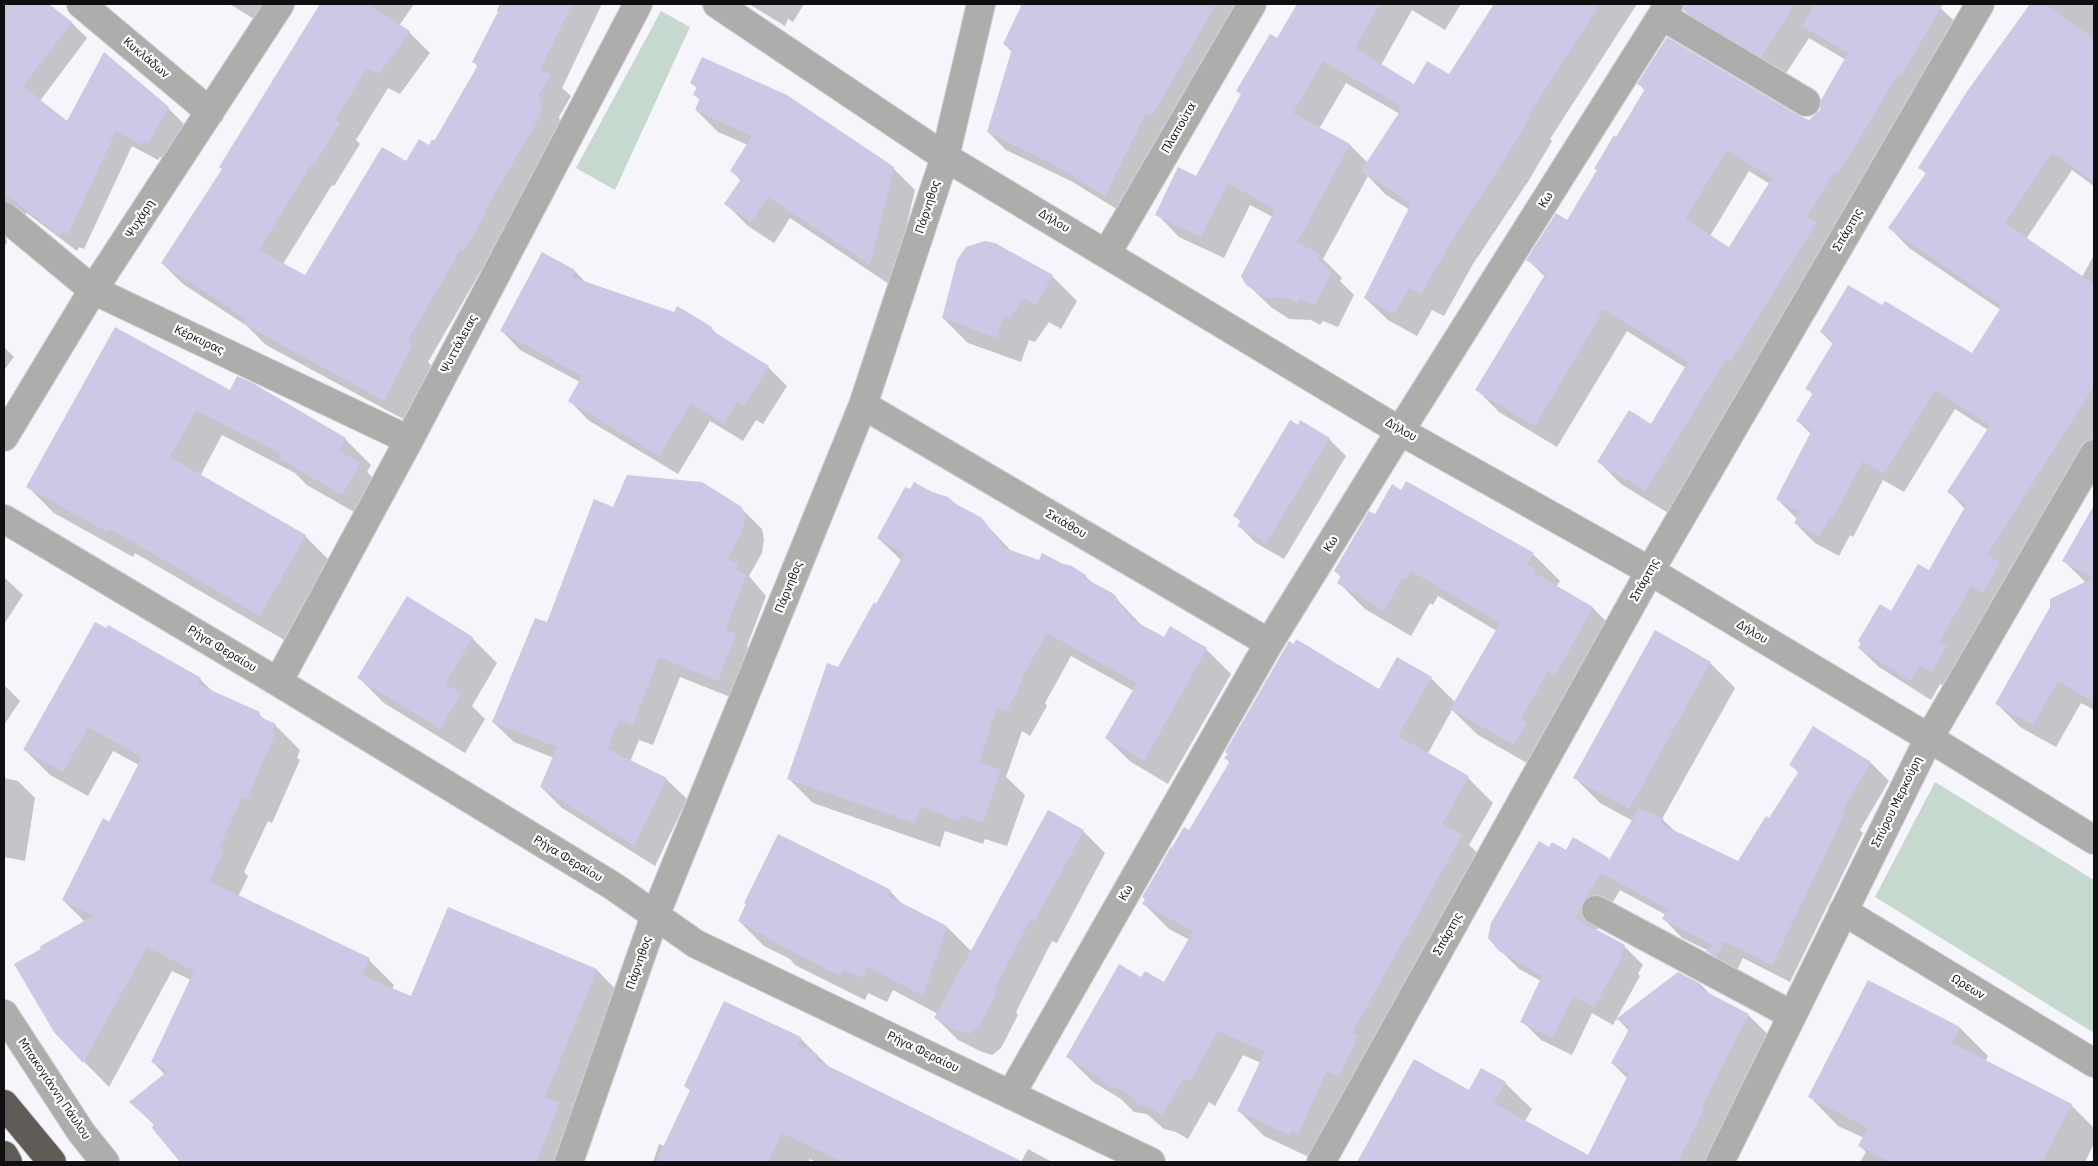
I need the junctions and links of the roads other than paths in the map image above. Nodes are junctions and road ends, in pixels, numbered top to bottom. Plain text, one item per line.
1 (81, 4) edge
2 (280, 4) edge
3 (638, 4) edge
4 (717, 4) edge
5 (982, 4) edge
6 (1252, 4) edge
7 (1980, 4) edge
8 (1665, 10) edge
9 (1806, 102) dead end
10 (210, 112) junction
11 (945, 157) junction
12 (4, 216) edge
13 (1107, 253) junction
14 (93, 290) junction
15 (862, 405) junction
16 (1400, 431) junction
17 (4, 437) edge
18 (409, 440) junction
19 (2094, 454) edge
20 (4, 519) edge
21 (1650, 571) junction
22 (1270, 643) junction
23 (278, 682) junction
24 (1929, 738) junction
25 (2094, 840) edge
26 (1596, 910) dead end
27 (1843, 911) junction
28 (655, 916) junction
29 (4, 1014) edge
30 (1792, 1015) junction
31 (2094, 1063) edge
32 (1011, 1094) junction
33 (4, 1104) edge
34 (4, 1155) edge
35 (8, 1162) edge
36 (52, 1162) edge
37 (105, 1162) edge
38 (569, 1162) edge
39 (1151, 1162) edge
40 (1321, 1162) edge
41 (1720, 1162) edge

1 - 10 street, Κυκλάδων
2 - 10 street, Ψυχάρη
3 - 18 street, Ψυττάλειας
4 - 11 street, Δήλου
5 - 11 street, Πάρνηθος
6 - 13 street, Πλαπούτα
7 - 21 street, Σπάρτης
8 - 9 street
8 - 16 street, Κω
10 - 14 street, Ψυχάρη
11 - 13 street, Δήλου
11 - 15 street, Πάρνηθος
12 - 14 street, Κέρκυρας
13 - 16 street, Δήλου
14 - 17 street, Ψυχάρη
14 - 18 street, Κέρκυρας
15 - 22 street, Σκιάθου
15 - 28 street, Πάρνηθος
16 - 21 street, Δήλου
16 - 22 street, Κω
18 - 23 street, Ψυττάλειας
19 - 24 street, Σπύρου Μερκούρη
20 - 23 street, Ρήγα Φεραίου
21 - 24 street, Δήλου
21 - 40 street, Σπάρτης
22 - 32 street, Κω
23 - 28 street, Ρήγα Φεραίου
24 - 25 street, Δήλου
24 - 27 street, Σπύρου Μερκούρη
26 - 30 street
27 - 30 street, Σπύρου Μερκούρη
27 - 31 street, Ωρεων
28 - 32 street, Ρήγα Φεραίου
28 - 38 street, Πάρνηθος
29 - 37 street, Μπακογιάννη Πάυλου
30 - 41 street, Σπύρου Μερκούρη
32 - 39 street, Ρήγα Φεραίου
33 - 36 highway
34 - 35 highway

